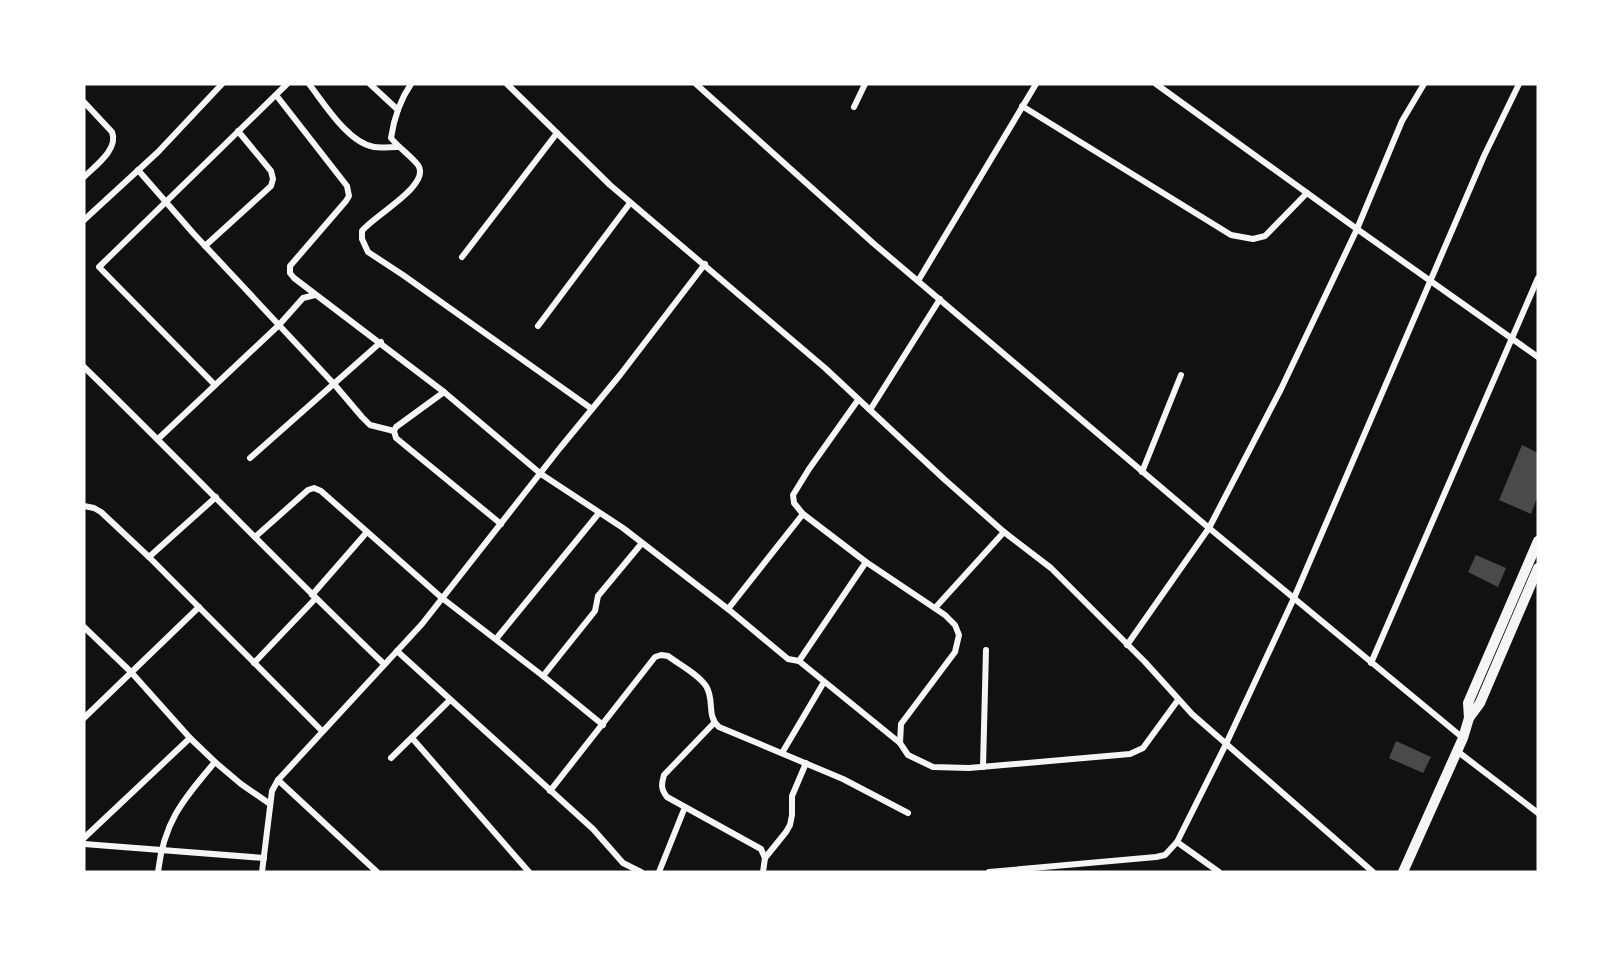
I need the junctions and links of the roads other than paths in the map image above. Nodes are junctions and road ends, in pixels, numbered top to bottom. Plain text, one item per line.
1 (222, 84) edge
2 (287, 84) edge
3 (309, 84) edge
4 (370, 84) edge
5 (411, 84) edge
6 (507, 84) edge
7 (696, 84) edge
8 (865, 84) edge
9 (1036, 84) edge
10 (1156, 84) edge
11 (1425, 84) edge
12 (1519, 84) edge
13 (276, 94) junction
14 (84, 102) edge
15 (1022, 106) junction
16 (854, 107) dead end
17 (398, 110) junction
18 (238, 131) junction
19 (557, 133) junction
20 (398, 147) junction
21 (138, 170) junction
22 (84, 177) edge
23 (1307, 193) junction
24 (165, 201) junction
25 (630, 203) junction
26 (84, 220) edge
27 (1357, 230) junction
28 (205, 246) junction
29 (462, 257) dead end
30 (705, 264) junction
31 (1538, 278) edge
32 (918, 281) junction
33 (1431, 281) junction
34 (316, 295) junction
35 (940, 299) junction
36 (279, 325) junction
37 (538, 327) dead end
38 (1511, 338) junction
39 (381, 342) junction
40 (1538, 357) edge
41 (84, 367) edge
42 (1180, 375) dead end
43 (334, 384) junction
44 (215, 385) junction
45 (444, 392) junction
46 (858, 400) junction
47 (592, 409) junction
48 (870, 410) junction
49 (394, 431) junction
50 (158, 439) junction
51 (250, 458) dead end
52 (1142, 472) junction
53 (541, 474) junction
54 (216, 497) junction
55 (84, 506) edge
56 (599, 513) junction
57 (804, 514) junction
58 (501, 524) junction
59 (1209, 528) junction
60 (367, 532) junction
61 (1004, 532) junction
62 (255, 537) junction
63 (1538, 541) edge
64 (642, 543) junction
65 (149, 556) junction
66 (866, 562) junction
67 (1538, 568) edge
68 (313, 597) junction
69 (442, 598) junction
70 (1294, 598) junction
71 (199, 607) junction
72 (935, 608) junction
73 (728, 609) junction
74 (84, 627) edge
75 (496, 639) junction
76 (1127, 645) junction
77 (986, 650) dead end
78 (397, 651) junction
79 (799, 661) junction
80 (254, 663) junction
81 (1371, 663) junction
82 (384, 664) junction
83 (131, 672) junction
84 (543, 676) junction
85 (824, 682) junction
86 (450, 700) junction
87 (1178, 700) junction
88 (84, 718) edge
89 (1469, 718) junction
90 (714, 723) junction
91 (603, 724) junction
92 (322, 731) junction
93 (190, 738) junction
94 (412, 738) junction
95 (1462, 738) junction
96 (900, 743) junction
97 (1226, 744) junction
98 (1456, 751) junction
99 (782, 753) junction
100 (391, 758) dead end
101 (215, 762) junction
102 (806, 763) junction
103 (983, 767) junction
104 (278, 780) junction
105 (550, 791) junction
106 (270, 804) junction
107 (685, 807) junction
108 (908, 813) dead end
109 (1538, 813) edge
110 (84, 838) edge
111 (1177, 842) junction
112 (84, 844) edge
113 (160, 849) junction
114 (264, 858) junction
115 (765, 858) junction
116 (1077, 864) junction
117 (368, 868) edge
118 (158, 872) edge
119 (262, 872) edge
120 (377, 872) edge
121 (529, 872) edge
122 (641, 872) edge
123 (659, 872) edge
124 (763, 872) edge
125 (989, 872) edge
126 (1079, 872) edge
127 (1219, 872) edge
128 (1373, 872) edge
129 (1403, 872) edge

1 - 21 street
2 - 13 street
3 - 20 street
4 - 17 street
5 - 17 street
6 - 19 street
7 - 32 street
8 - 16 street
9 - 15 street
10 - 23 street
11 - 27 street
12 - 33 street
13 - 18 street
13 - 34 street
14 - 22 street
15 - 23 street
15 - 32 street
17 - 20 street
18 - 24 street
18 - 28 street
19 - 25 street
19 - 29 street
20 - 47 street
21 - 24 street
21 - 26 street
23 - 27 street
24 - 28 street
24 - 44 street
25 - 30 street
25 - 37 street
27 - 33 street
27 - 59 street
28 - 36 street
30 - 46 street
30 - 47 street
31 - 38 street
32 - 35 street
33 - 38 street
33 - 70 street
34 - 36 street
34 - 39 street
35 - 48 street
35 - 52 street
36 - 43 street
36 - 44 street
38 - 40 street
38 - 81 street
39 - 43 street
39 - 45 street
41 - 50 street
42 - 52 street
43 - 49 street
43 - 51 street
44 - 50 street
45 - 49 street
45 - 53 street
46 - 48 street
46 - 57 street
47 - 53 street
48 - 61 street
49 - 58 street
50 - 54 street
52 - 59 street
53 - 56 street
53 - 58 street
54 - 62 street
54 - 65 street
55 - 65 street
56 - 64 street
56 - 75 street
57 - 66 street
57 - 73 street
58 - 69 street
59 - 70 street
59 - 76 street
60 - 62 street
60 - 68 street
60 - 69 street
61 - 72 street
61 - 76 street
62 - 68 street
63 - 89 street
64 - 73 street
64 - 84 street
65 - 71 street
66 - 72 street
66 - 79 street
67 - 89 street
68 - 80 street
68 - 82 street
69 - 75 street
69 - 78 street
70 - 81 street
70 - 97 street
71 - 80 street
71 - 83 street
72 - 96 street
73 - 79 street
74 - 83 street
75 - 84 street
76 - 87 street
77 - 103 street
78 - 82 street
78 - 86 street
79 - 85 street
80 - 92 street
81 - 95 street
82 - 92 street
83 - 88 street
83 - 93 street
84 - 91 street
85 - 96 street
85 - 99 street
86 - 94 street
86 - 105 street
87 - 97 street
87 - 103 street
89 - 95 street
90 - 91 street
90 - 99 street
90 - 107 street
91 - 105 street
92 - 104 street
93 - 101 street
93 - 110 street
94 - 100 street
94 - 121 street
95 - 98 street
96 - 103 street
97 - 111 street
97 - 128 street
98 - 109 street
98 - 129 street
99 - 102 street
101 - 106 street
101 - 113 street
102 - 108 street
102 - 115 street
104 - 106 street
104 - 117 street
105 - 122 street
106 - 114 street
107 - 115 street
107 - 123 street
111 - 116 street
111 - 127 street
112 - 113 street
113 - 114 street
113 - 118 street
114 - 119 street
115 - 124 street
116 - 125 street
116 - 126 street
117 - 120 street

